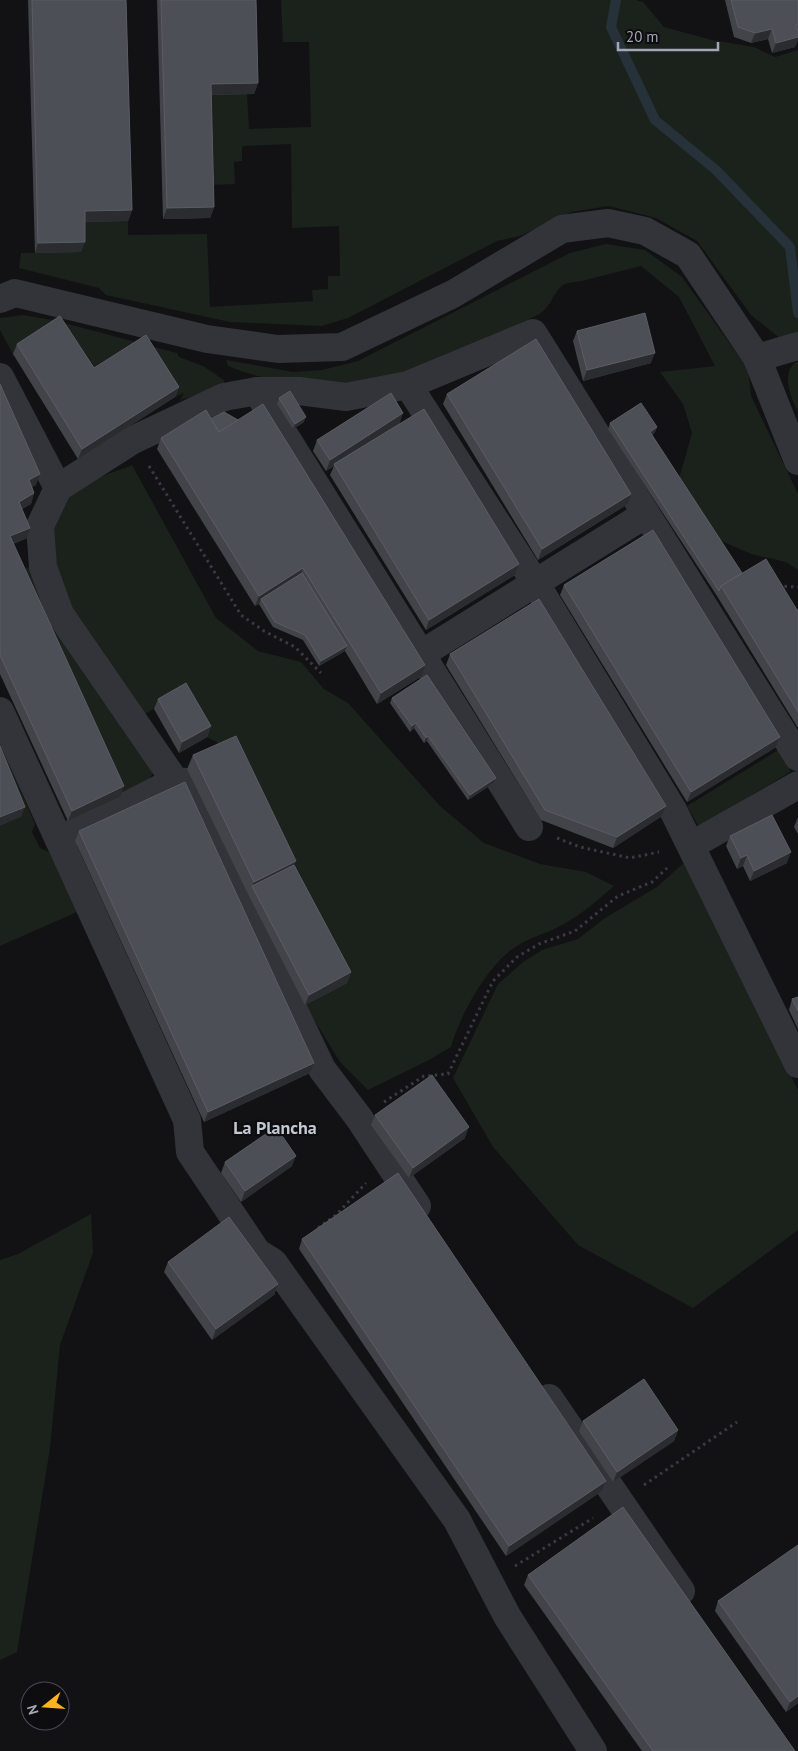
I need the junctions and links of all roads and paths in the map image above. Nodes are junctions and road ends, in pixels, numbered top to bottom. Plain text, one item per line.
1 (0, 299) edge
2 (791, 348) edge
3 (757, 358) junction
4 (0, 377) edge
5 (408, 385) junction
6 (257, 391) junction
7 (133, 440) junction
8 (798, 461) edge
9 (58, 488) junction
10 (646, 514) junction
11 (536, 584) junction
12 (777, 586) edge
13 (798, 587) edge
14 (423, 653) junction
15 (321, 673) dead end
16 (0, 711) edge
17 (798, 757) edge
18 (175, 781) junction
19 (798, 785) edge
20 (529, 827) joint
21 (59, 840) junction
22 (692, 845) junction
23 (798, 1064) edge
24 (359, 1118) junction
25 (386, 1161) junction
26 (431, 1226) edge
27 (312, 1233) edge
28 (537, 1380) edge
29 (697, 1614) edge
30 (593, 1751) edge

1 - 3 street
2 - 3 street
3 - 8 street
4 - 9 street
5 - 6 street
5 - 10 street
5 - 11 street
6 - 7 street
6 - 14 street
7 - 9 street
7 - 15 path
9 - 18 street
10 - 11 street
10 - 17 street
11 - 14 street
11 - 22 street
12 - 13 path
14 - 20 street
16 - 21 street
18 - 21 street
18 - 24 street
19 - 22 street
20 - 22 path
21 - 30 street
22 - 23 street
22 - 24 path
24 - 25 street
25 - 26 street
25 - 27 path
28 - 29 street

